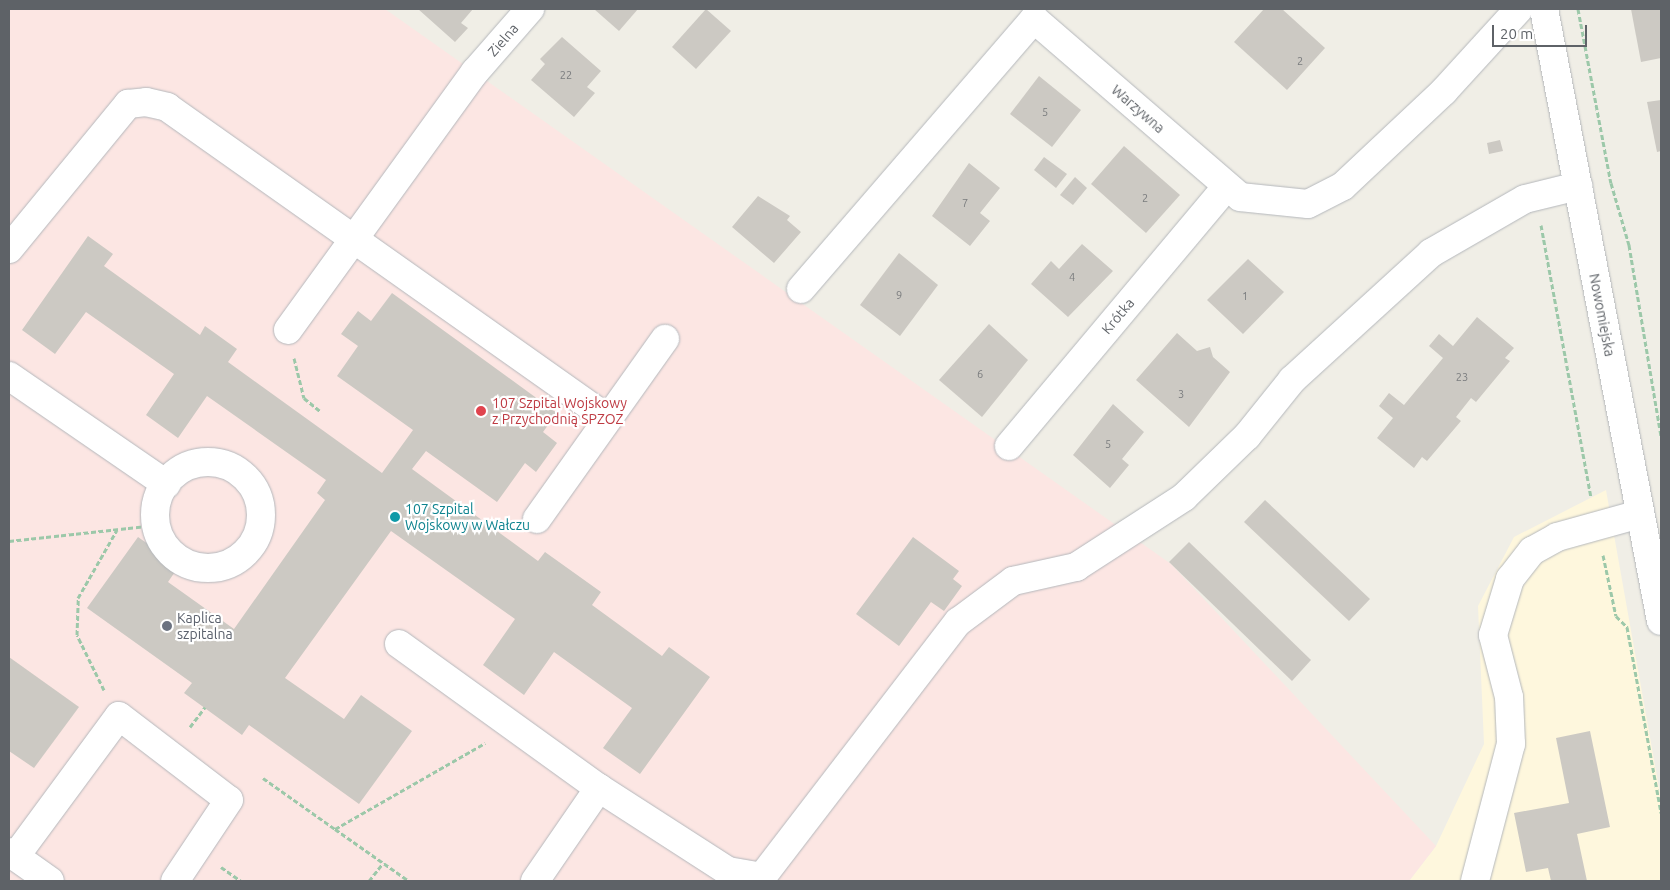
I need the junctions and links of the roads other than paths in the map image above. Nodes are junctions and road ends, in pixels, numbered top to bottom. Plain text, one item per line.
1 (530, 9) edge
2 (1519, 9) edge
3 (1544, 9) edge
4 (1227, 186) junction
5 (1578, 186) junction
6 (355, 238) junction
7 (9, 249) edge
8 (801, 289) dead end
9 (288, 330) road end
10 (664, 339) dead end
11 (9, 376) edge
12 (607, 418) junction
13 (1008, 446) dead end
14 (166, 484) junction
15 (1640, 514) junction
16 (537, 519) dead end
17 (1661, 622) edge
18 (399, 644) dead end
19 (599, 788) junction
20 (12, 854) edge
21 (50, 881) edge
22 (175, 881) edge
23 (535, 881) edge
24 (1475, 881) edge

1 - 6 street, Zielna
2 - 4 street, Warzywna
3 - 5 street, Nowomiejska
4 - 8 street, Warzywna
4 - 13 street, Krótka
5 - 15 street, Nowomiejska
5 - 19 street
6 - 7 street
6 - 9 street, Zielna
6 - 12 street
10 - 12 street
11 - 14 street
12 - 16 street
14 - 14 street
15 - 17 street, Nowomiejska
15 - 24 street
18 - 19 street
19 - 23 street
20 - 21 street
20 - 22 street

